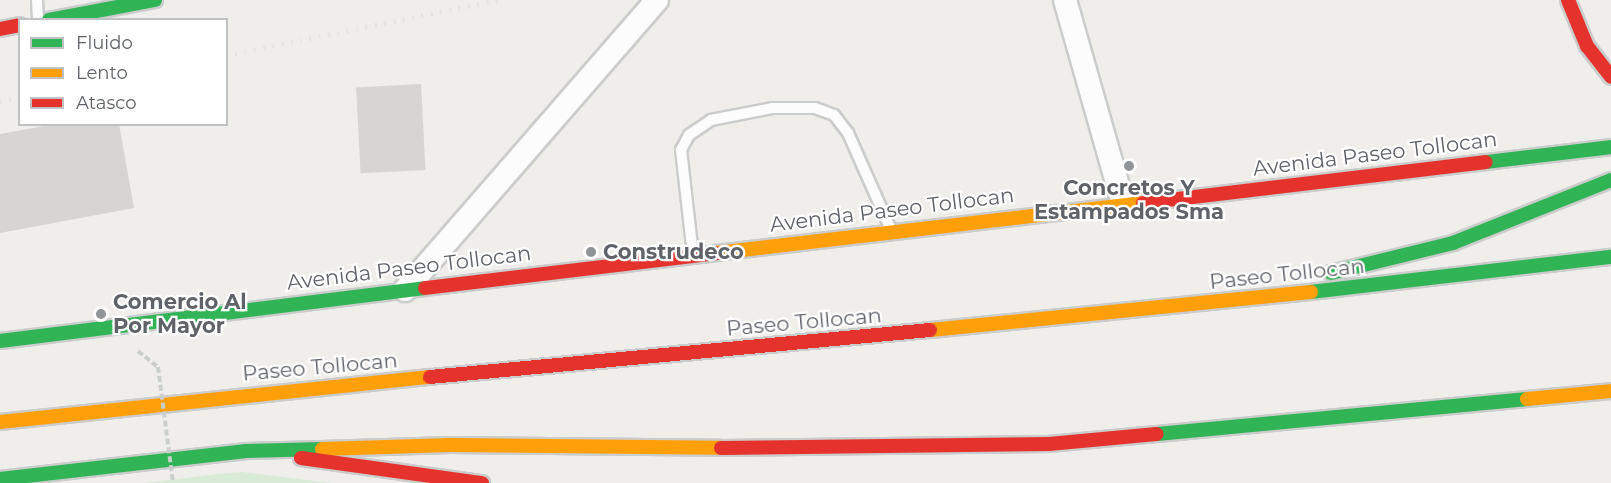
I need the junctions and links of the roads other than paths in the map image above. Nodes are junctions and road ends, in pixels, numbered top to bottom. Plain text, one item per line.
1 (37, 0) edge
2 (155, 0) edge
3 (657, 0) edge
4 (1065, 0) edge
5 (1568, 0) edge
6 (55, 16) edge
7 (38, 18) edge
8 (18, 25) edge
9 (0, 29) edge
10 (1611, 77) edge
11 (1611, 147) edge
12 (1611, 180) edge
13 (1123, 204) junction
14 (891, 231) junction
15 (693, 255) junction
16 (1611, 257) edge
17 (405, 290) junction
18 (1229, 302) junction
19 (0, 342) edge
20 (1611, 391) edge
21 (0, 422) edge
22 (246, 451) junction
23 (0, 479) edge
24 (482, 483) edge

1 - 7 lane
2 - 6 main road
3 - 17 street
4 - 13 street
5 - 10 main road
8 - 9 main road
11 - 13 main road, Avenida Paseo Tollocan
12 - 18 main road
13 - 14 main road, Avenida Paseo Tollocan
14 - 15 main road, Avenida Paseo Tollocan
14 - 15 lane
15 - 17 main road, Avenida Paseo Tollocan
16 - 18 main road, Paseo Tollocan
17 - 19 main road, Avenida Paseo Tollocan
18 - 21 main road, Paseo Tollocan
20 - 22 main road
22 - 23 main road
22 - 24 main road

